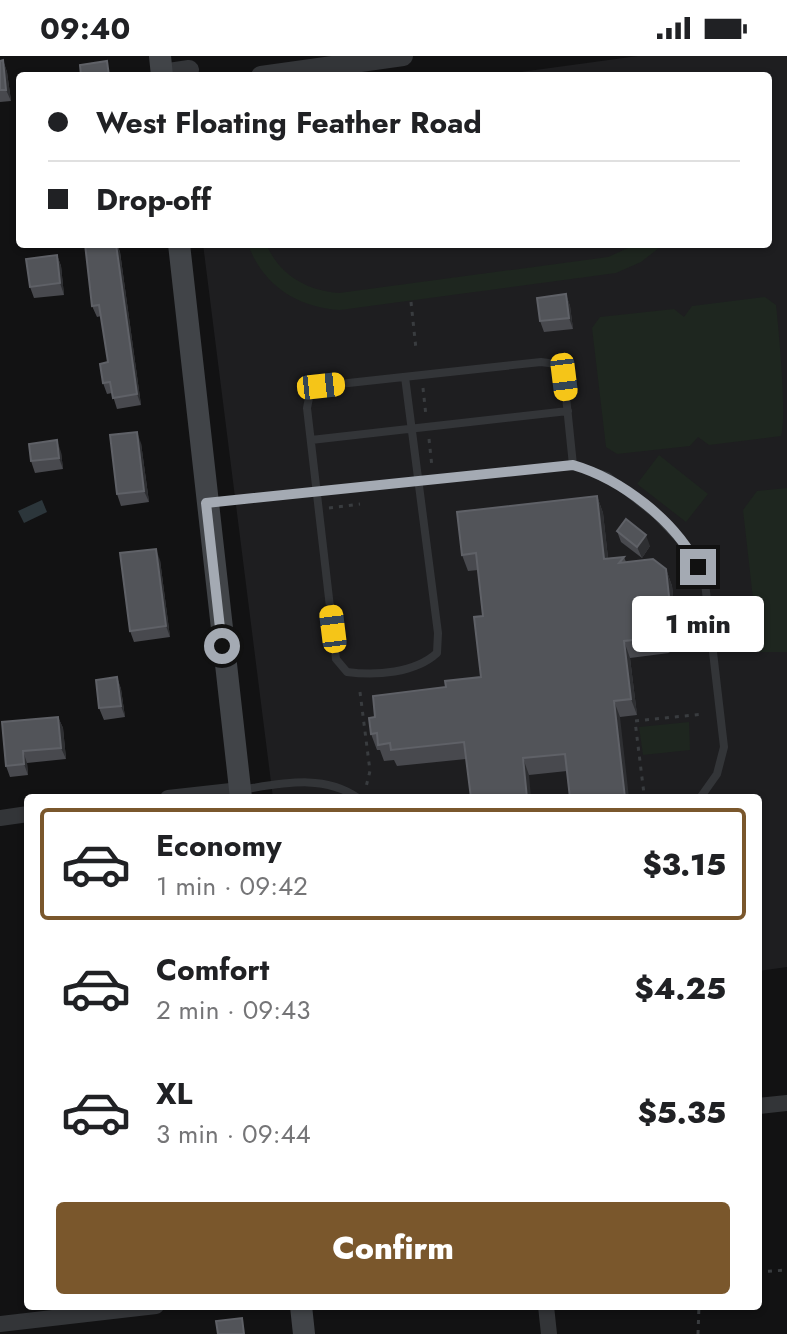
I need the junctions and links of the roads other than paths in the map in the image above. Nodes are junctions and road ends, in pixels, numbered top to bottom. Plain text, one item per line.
1 (403, 56) edge
2 (192, 67) edge
3 (161, 69) edge
4 (289, 72) edge
5 (179, 248) edge
6 (405, 377) junction
7 (568, 411) junction
8 (411, 428) junction
9 (311, 440) junction
10 (573, 465) junction
11 (418, 481) junction
12 (317, 492) junction
13 (206, 503) junction
14 (240, 794) edge
15 (360, 794) edge
16 (703, 794) edge
17 (24, 815) edge
18 (0, 818) edge
19 (787, 1103) edge
20 (762, 1106) edge
21 (121, 1310) edge
22 (301, 1310) edge
23 (546, 1310) edge
24 (0, 1324) edge
25 (304, 1334) edge
26 (549, 1334) edge

1 - 4 street
2 - 3 street
5 - 13 main road
6 - 7 lane
6 - 8 lane
6 - 9 lane
7 - 8 lane
7 - 10 lane
8 - 9 lane
8 - 11 lane
9 - 12 lane
10 - 11 lane
10 - 16 lane
11 - 12 lane
11 - 12 lane
12 - 13 lane
13 - 14 main road
14 - 15 lane
17 - 18 street
19 - 20 street
21 - 24 street
22 - 25 main road
23 - 26 street

